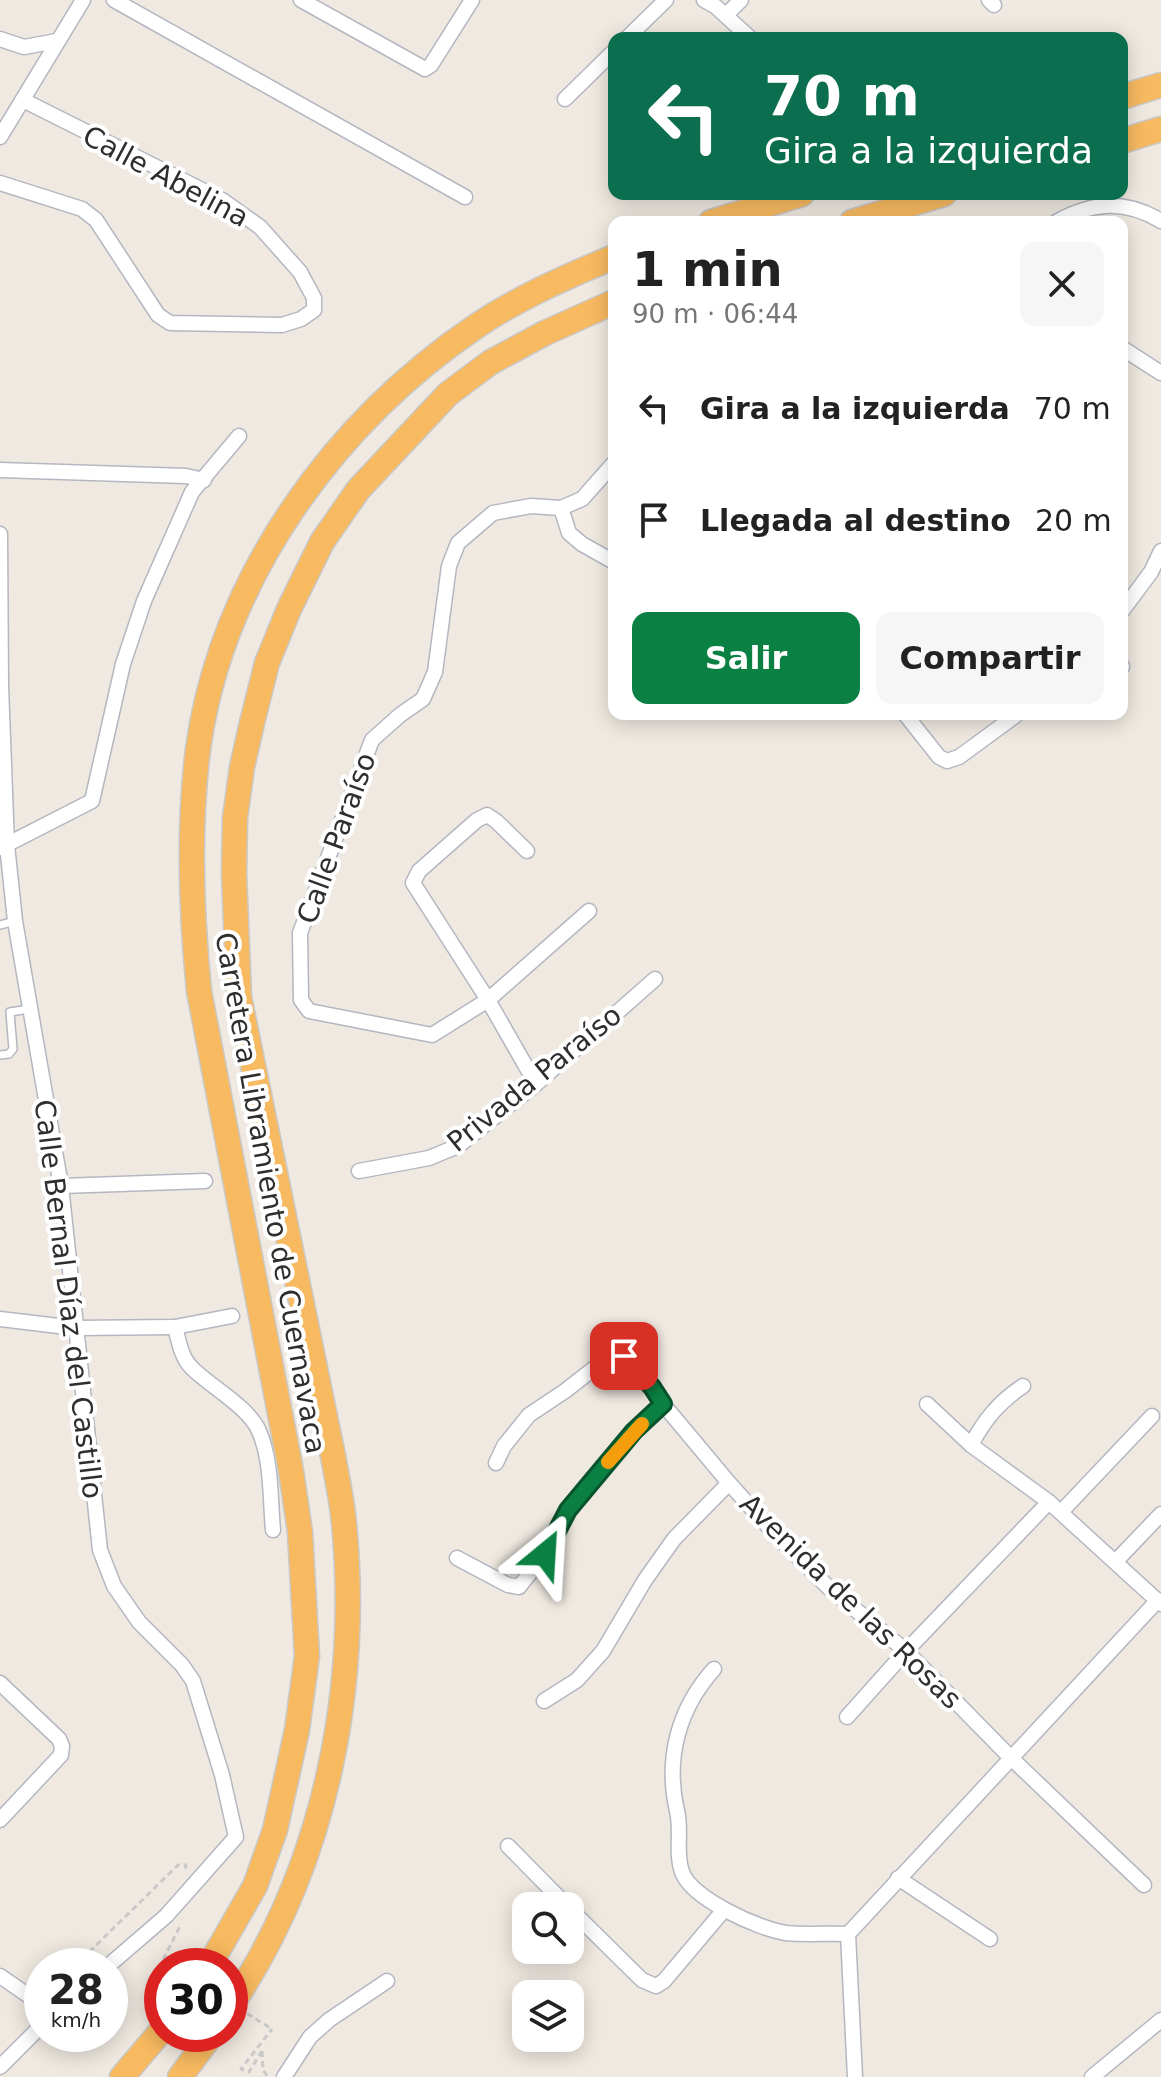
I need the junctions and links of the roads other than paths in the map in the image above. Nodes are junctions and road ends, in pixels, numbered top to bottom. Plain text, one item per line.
1 (83, 0) edge
2 (114, 0) edge
3 (472, 0) edge
4 (666, 0) edge
5 (704, 0) edge
6 (741, 0) edge
7 (306, 1) edge
8 (726, 15) junction
9 (633, 32) edge
10 (744, 32) edge
11 (0, 39) edge
12 (57, 41) junction
13 (608, 57) edge
14 (1161, 85) edge
15 (1128, 95) edge
16 (565, 99) dead end
17 (23, 100) junction
18 (1161, 129) edge
19 (0, 137) edge
20 (1128, 139) edge
21 (0, 183) edge
22 (465, 197) dead end
23 (782, 200) edge
24 (924, 200) edge
25 (730, 216) edge
26 (872, 216) edge
27 (1071, 216) edge
28 (1161, 221) edge
29 (608, 260) edge
30 (608, 305) edge
31 (1128, 352) edge
32 (1161, 373) edge
33 (239, 436) dead end
34 (0, 470) edge
35 (608, 470) edge
36 (204, 480) junction
37 (561, 508) junction
38 (0, 534) edge
39 (1161, 551) edge
40 (608, 559) edge
41 (1128, 603) edge
42 (1, 686) edge
43 (910, 720) edge
44 (1010, 720) edge
45 (4, 847) edge
46 (527, 851) dead end
47 (589, 911) dead end
48 (8, 923) edge
49 (655, 979) dead end
50 (488, 1000) junction
51 (29, 1009) junction
52 (0, 1055) edge
53 (536, 1084) junction
54 (359, 1171) dead end
55 (205, 1181) dead end
56 (61, 1186) junction
57 (232, 1316) dead end
58 (0, 1319) edge
59 (175, 1327) junction
60 (75, 1328) junction
61 (1023, 1386) dead end
62 (663, 1404) junction
63 (927, 1404) dead end
64 (1152, 1416) dead end
65 (971, 1445) junction
66 (496, 1463) dead end
67 (729, 1483) junction
68 (1049, 1502) junction
69 (1061, 1512) junction
70 (1161, 1514) edge
71 (273, 1530) dead end
72 (457, 1558) dead end
73 (1116, 1561) junction
74 (1159, 1602) edge
75 (906, 1651) junction
76 (714, 1669) dead end
77 (2, 1688) edge
78 (544, 1701) dead end
79 (847, 1717) dead end
80 (1010, 1757) junction
81 (0, 1820) edge
82 (508, 1846) dead end
83 (898, 1878) junction
84 (1144, 1885) dead end
85 (553, 1892) edge
86 (723, 1911) junction
87 (584, 1924) edge
88 (848, 1934) junction
89 (990, 1939) dead end
90 (219, 1948) edge
91 (128, 1949) edge
92 (0, 1976) edge
93 (248, 1976) edge
94 (387, 1981) dead end
95 (24, 1993) edge
96 (1161, 2020) edge
97 (24, 2043) edge
98 (144, 2051) edge
99 (199, 2052) edge
100 (0, 2067) edge
101 (122, 2077) edge
102 (180, 2077) edge
103 (284, 2077) edge
104 (855, 2077) edge
105 (1092, 2077) edge

1 - 12 street
2 - 22 street
3 - 7 street
4 - 9 street
5 - 8 street
6 - 8 street
8 - 10 street
11 - 12 street
12 - 17 street
13 - 16 street
14 - 15 highway
17 - 19 street
17 - 21 street, Calle Abelina
18 - 20 highway
23 - 25 highway
24 - 26 highway
27 - 28 street
29 - 90 highway, Carretera Libramiento de Cuernavaca
30 - 93 highway, Carretera Libramiento de Cuernavaca
31 - 32 street
33 - 36 street
34 - 36 street
35 - 37 street
36 - 45 street
37 - 40 street
37 - 50 street, Calle Paraíso
38 - 42 street, Calle Bernal Díaz del Castillo
39 - 41 street
42 - 45 street, Calle Bernal Díaz del Castillo
43 - 44 street
45 - 48 street, Calle Bernal Díaz del Castillo
46 - 50 street
47 - 50 street, Calle Paraíso
48 - 51 street, Calle Bernal Díaz del Castillo
49 - 53 street, Privada Paraíso
50 - 53 street
51 - 52 lane
51 - 56 street, Calle Bernal Díaz del Castillo
53 - 54 street, Privada Paraíso
55 - 56 street
56 - 60 street, Calle Bernal Díaz del Castillo
57 - 59 street
58 - 60 street
59 - 60 street
59 - 71 street
60 - 91 street, Calle Bernal Díaz del Castillo
61 - 65 street
62 - 66 street, Avenida de las Rosas
62 - 67 street, Avenida de las Rosas
62 - 72 street
63 - 65 street
64 - 69 street
65 - 68 street
67 - 75 street, Avenida de las Rosas
67 - 78 street
68 - 69 street
68 - 75 street
69 - 73 street
70 - 73 street
73 - 74 street
74 - 80 street
75 - 79 street
75 - 80 street, Avenida de las Rosas
76 - 86 street
77 - 81 street
80 - 83 street
80 - 84 street, Avenida de las Rosas
82 - 85 street
83 - 88 street
83 - 89 street
86 - 87 street
86 - 88 street
88 - 104 street
92 - 95 street
94 - 103 street
96 - 105 street
97 - 100 street
98 - 101 highway
99 - 102 highway

